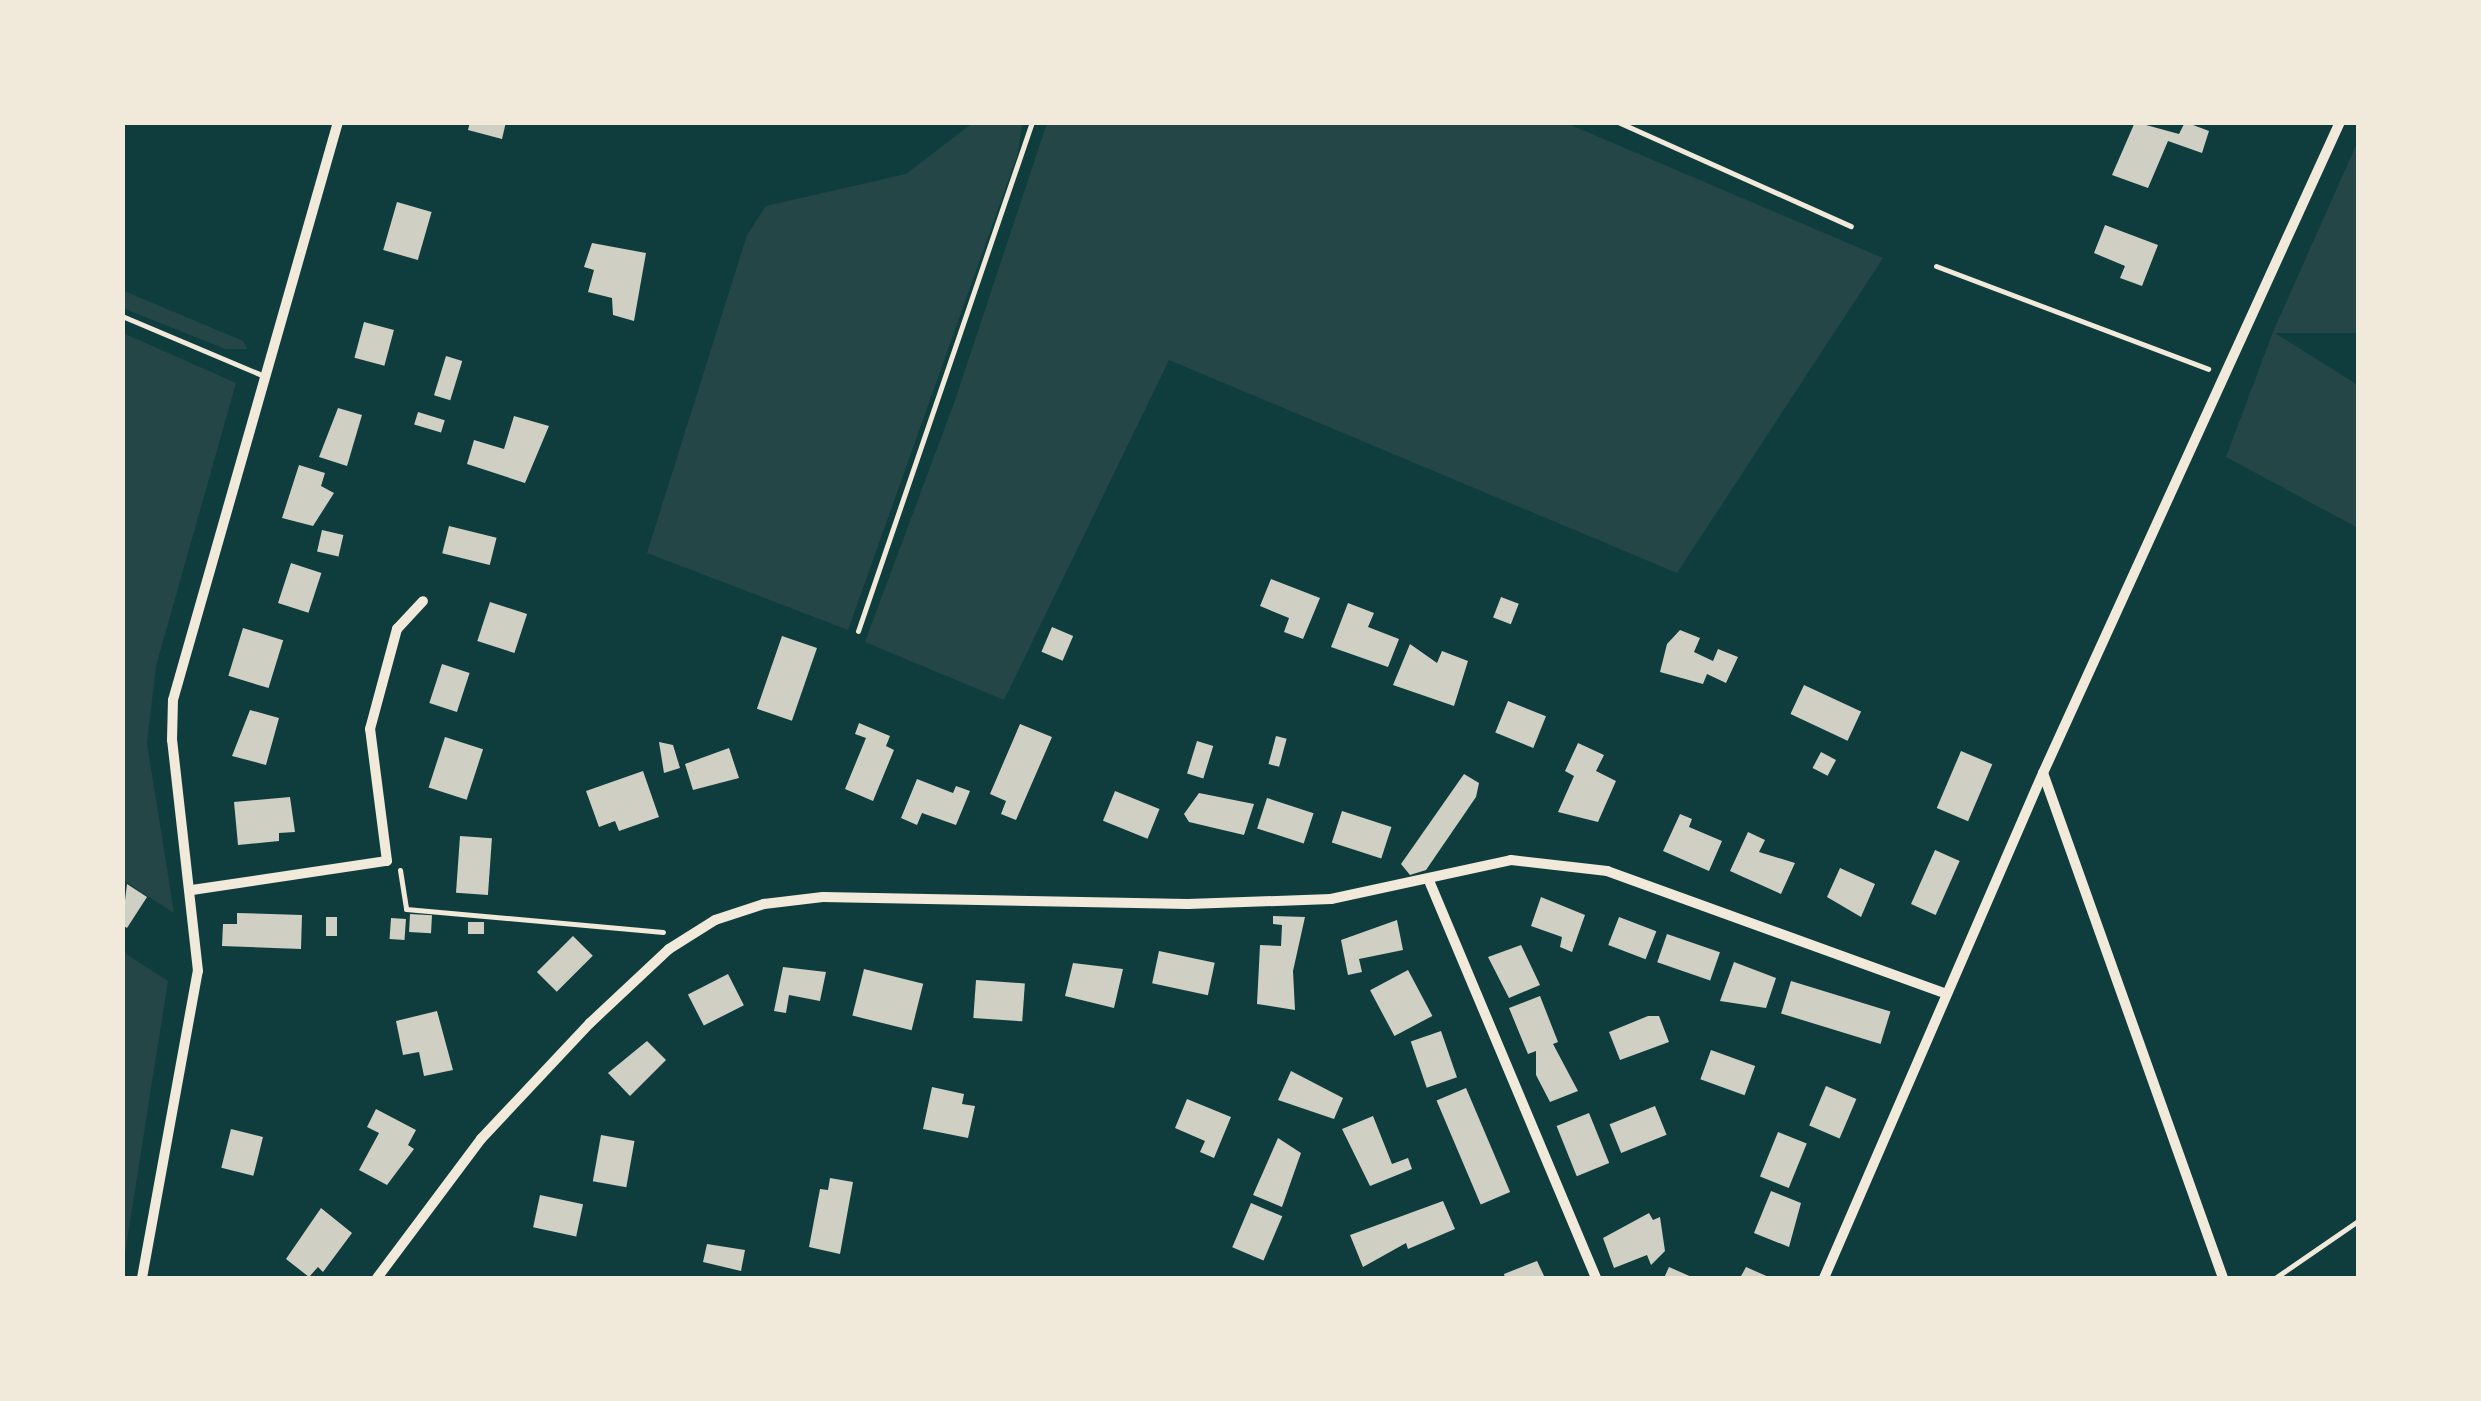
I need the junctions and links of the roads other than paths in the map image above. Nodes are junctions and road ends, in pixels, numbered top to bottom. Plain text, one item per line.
1 (338, 122) edge
2 (2340, 122) edge
3 (122, 316) edge
4 (264, 376) junction
5 (423, 601) dead end
6 (2044, 772) junction
7 (1430, 883) junction
8 (192, 890) junction
9 (1946, 994) junction
10 (2358, 1221) edge
11 (142, 1278) edge
12 (377, 1278) edge
13 (1596, 1278) edge
14 (1824, 1278) edge
15 (2223, 1278) edge
16 (2276, 1278) edge

1 - 4 street
2 - 6 street
3 - 4 lane
4 - 8 street
5 - 8 street
6 - 9 street
6 - 15 street
7 - 9 street
7 - 12 street
7 - 13 street
8 - 11 street
9 - 14 street
10 - 16 lane

